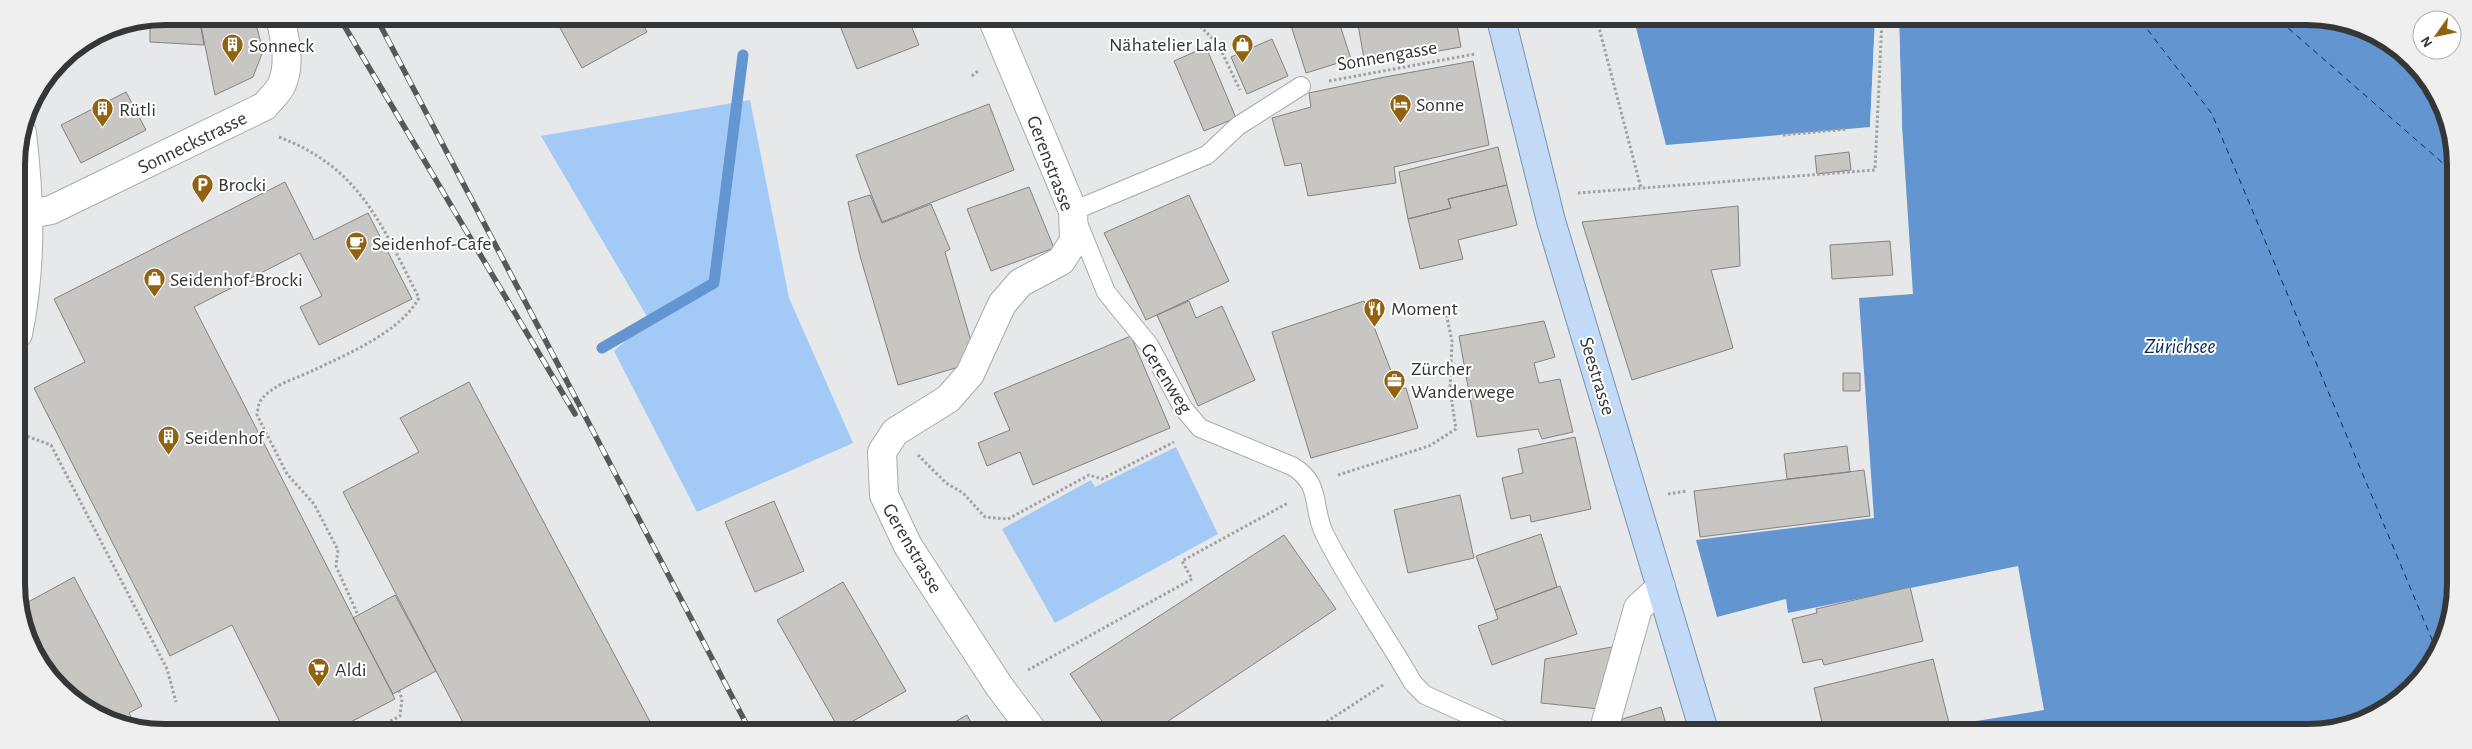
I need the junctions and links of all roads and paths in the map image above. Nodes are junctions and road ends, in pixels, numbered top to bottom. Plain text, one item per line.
1 (282, 25) edge
2 (995, 25) edge
3 (1199, 25) edge
4 (1502, 25) edge
5 (1598, 25) edge
6 (1882, 25) edge
7 (1508, 48) junction
8 (1301, 86) joint
9 (1252, 116) junction
10 (1848, 130) dead end
11 (274, 135) dead end
12 (1783, 135) dead end
13 (25, 163) edge
14 (1641, 188) junction
15 (1571, 193) dead end
16 (1073, 211) junction
17 (30, 214) junction
18 (25, 235) edge
19 (1446, 313) dead end
20 (1200, 428) junction
21 (895, 432) junction
22 (25, 436) edge
23 (1312, 484) junction
24 (1688, 492) dead end
25 (1667, 494) dead end
26 (1661, 586) junction
27 (358, 615) dead end
28 (1406, 670) junction
29 (998, 686) junction
30 (399, 691) dead end
31 (176, 702) dead end
32 (385, 724) edge
33 (1027, 724) edge
34 (1323, 724) edge
35 (1490, 724) edge
36 (1606, 724) edge
37 (1702, 724) edge

1 - 17 street, Sonneckstrasse
2 - 16 street, Gerenstrasse
3 - 9 path
4 - 7 main road, Seestrasse
5 - 14 path
6 - 14 path
7 - 8 path, Sonnengasse
7 - 26 main road, Seestrasse
8 - 9 lane
9 - 16 lane
10 - 12 path
11 - 27 path
13 - 17 street
14 - 15 path
16 - 20 lane, Gerenweg
16 - 21 street, Gerenstrasse
17 - 18 street
19 - 23 path
20 - 21 path
20 - 23 lane, Gerenweg
21 - 29 street, Gerenstrasse
22 - 31 path
23 - 28 lane
23 - 29 path
24 - 25 path
26 - 36 street
26 - 37 main road, Seestrasse
28 - 34 path
28 - 35 lane
29 - 33 street, Gerenstrasse
30 - 32 path

